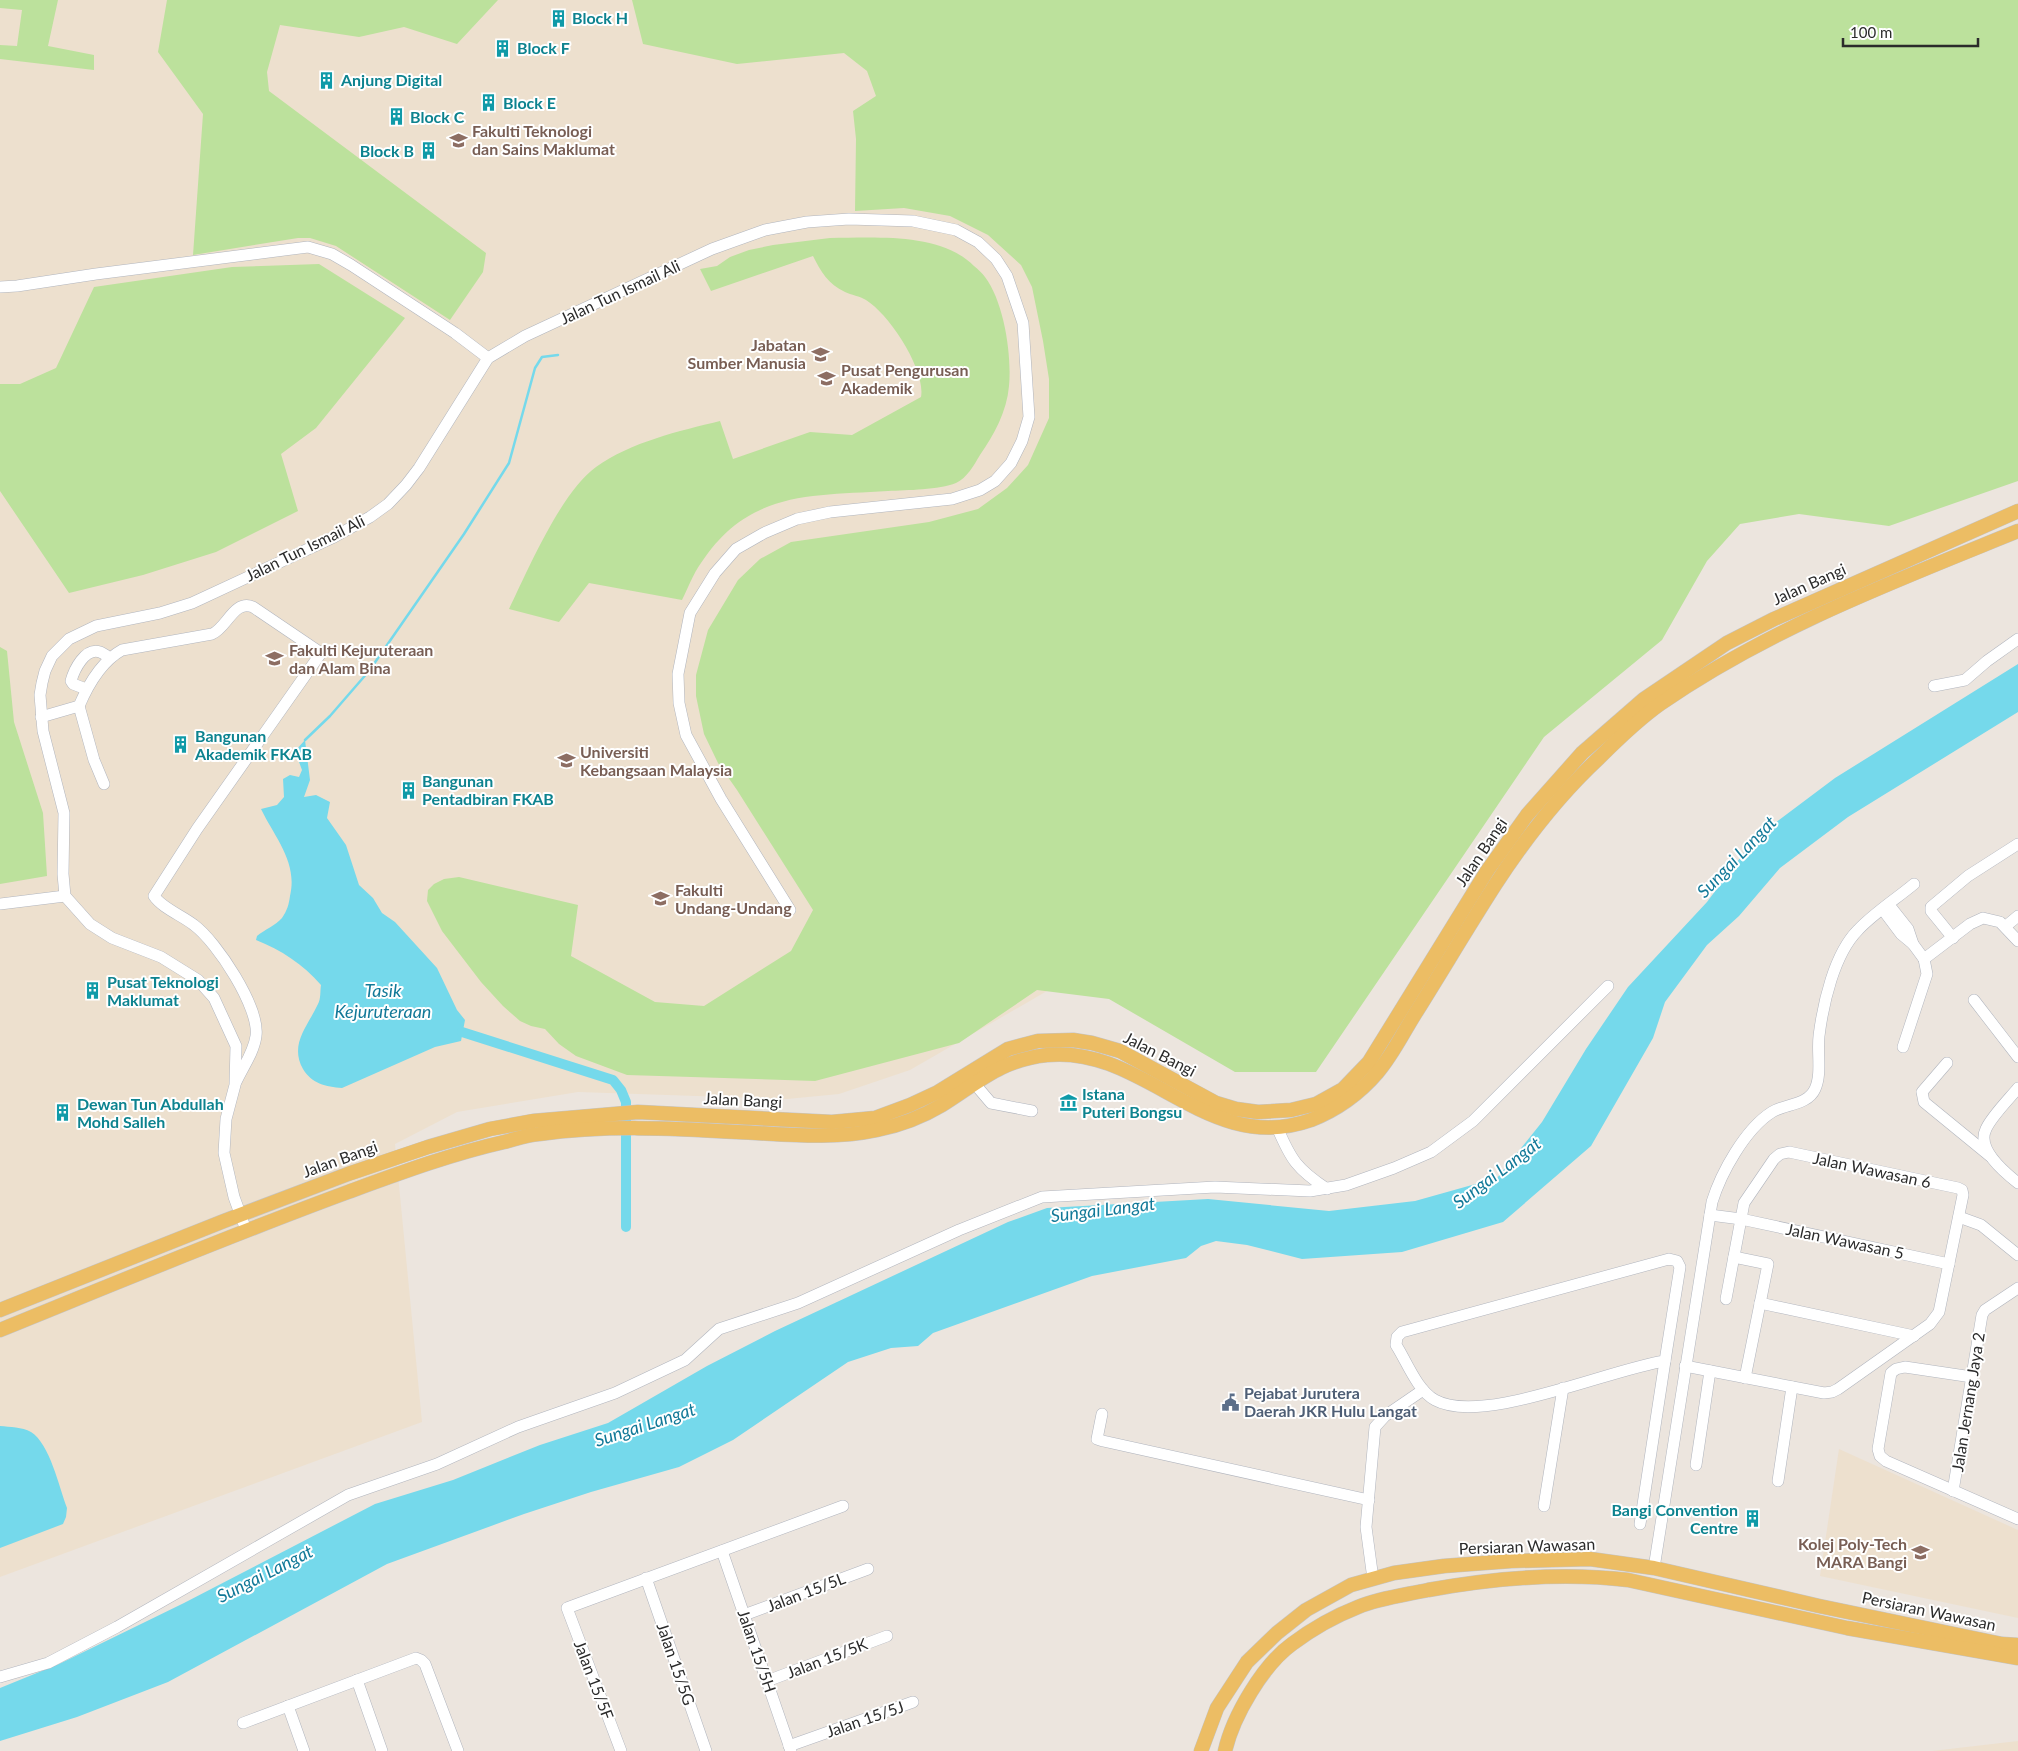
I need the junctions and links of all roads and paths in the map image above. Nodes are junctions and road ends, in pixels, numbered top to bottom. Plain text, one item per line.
1 (0, 287) edge
2 (488, 358) junction
3 (2018, 512) edge
4 (2018, 531) edge
5 (2018, 639) edge
6 (110, 658) junction
7 (1934, 686) dead end
8 (86, 689) junction
9 (79, 706) junction
10 (41, 717) junction
11 (104, 784) dead end
12 (2016, 850) edge
13 (1914, 884) dead end
14 (65, 896) junction
15 (0, 904) edge
16 (1886, 907) junction
17 (790, 910) dead end
18 (2018, 916) edge
19 (2006, 926) junction
20 (1952, 938) junction
21 (2018, 941) edge
22 (1924, 959) junction
23 (1608, 986) dead end
24 (1974, 1000) dead end
25 (1903, 1048) dead end
26 (2018, 1057) edge
27 (1947, 1063) dead end
28 (974, 1083) junction
29 (235, 1085) junction
30 (2018, 1088) edge
31 (1032, 1110) dead end
32 (1277, 1127) junction
33 (1990, 1156) junction
34 (2018, 1183) edge
35 (1327, 1189) junction
36 (240, 1214) junction
37 (1710, 1215) junction
38 (1959, 1217) junction
39 (1741, 1219) junction
40 (246, 1230) junction
41 (2018, 1255) edge
42 (1734, 1257) junction
43 (1949, 1264) junction
44 (2018, 1288) edge
45 (1726, 1299) dead end
46 (1760, 1303) junction
47 (0, 1310) edge
48 (0, 1330) edge
49 (1670, 1334) junction
50 (1914, 1336) junction
51 (1690, 1338) junction
52 (1664, 1361) junction
53 (1686, 1366) junction
54 (1710, 1371) junction
55 (1972, 1377) junction
56 (1745, 1378) junction
57 (1792, 1387) junction
58 (1562, 1388) junction
59 (1423, 1390) junction
60 (1102, 1414) dead end
61 (1696, 1465) dead end
62 (1778, 1481) dead end
63 (1953, 1491) junction
64 (1369, 1500) junction
65 (842, 1506) dead end
66 (1544, 1506) dead end
67 (2018, 1519) edge
68 (1640, 1524) dead end
69 (722, 1551) junction
70 (1654, 1568) junction
71 (868, 1569) dead end
72 (646, 1578) junction
73 (1373, 1579) junction
74 (1628, 1580) junction
75 (1685, 1592) junction
76 (1400, 1595) junction
77 (1819, 1606) junction
78 (1358, 1607) junction
79 (744, 1615) junction
80 (1879, 1618) junction
81 (1847, 1628) junction
82 (887, 1636) dead end
83 (2018, 1645) edge
84 (2018, 1658) edge
85 (0, 1677) edge
86 (357, 1680) junction
87 (767, 1681) junction
88 (913, 1702) dead end
89 (288, 1706) junction
90 (243, 1723) dead end
91 (790, 1748) edge
92 (304, 1751) edge
93 (382, 1751) edge
94 (458, 1751) edge
95 (621, 1751) edge
96 (706, 1751) edge
97 (1201, 1751) edge
98 (1225, 1751) edge

1 - 2 street
2 - 10 street, Jalan Tun Ismail Ali
2 - 17 street, Jalan Tun Ismail Ali
3 - 36 main road, Jalan Bangi
4 - 32 main road, Jalan Bangi
5 - 7 street
6 - 8 street
6 - 8 street
6 - 29 street
8 - 9 street
9 - 10 street
9 - 11 street
10 - 14 street, Jalan Tun Ismail Ali
12 - 20 street
13 - 16 street
14 - 15 street
14 - 29 street
16 - 22 street
16 - 37 street
18 - 19 street
19 - 20 street
19 - 21 street
20 - 22 street
22 - 25 street
23 - 35 street
24 - 26 street
27 - 33 street
28 - 31 street
28 - 32 main road, Jalan Bangi
28 - 40 main road, Jalan Bangi
29 - 36 street
30 - 33 street
32 - 35 street
33 - 34 street
35 - 85 street
36 - 40 street
36 - 47 main road, Jalan Bangi
37 - 39 street, Jalan Wawasan 5
37 - 51 street
38 - 39 street, Jalan Wawasan 6
38 - 41 street
38 - 43 street
39 - 42 street
39 - 43 street, Jalan Wawasan 5
40 - 48 main road, Jalan Bangi
42 - 45 street
42 - 46 street
43 - 50 street
44 - 55 street, Jalan Jernang Jaya 2
46 - 50 street
46 - 56 street
49 - 51 street
49 - 52 street
49 - 59 street
50 - 57 street
51 - 53 street
52 - 58 street
52 - 68 street
53 - 54 street
53 - 70 street
54 - 56 street
54 - 61 street
55 - 63 street, Jalan Jernang Jaya 2
55 - 63 street
56 - 57 street
57 - 62 street
58 - 59 street
58 - 66 street
59 - 64 street
60 - 64 street
63 - 67 street
64 - 73 street
65 - 69 street
69 - 72 street
69 - 79 street, Jalan 15/5H
70 - 73 main road, Persiaran Wawasan
70 - 74 main road
70 - 75 main road
70 - 77 main road, Persiaran Wawasan
71 - 79 street, Jalan 15/5L
72 - 95 street, Jalan 15/5F
72 - 96 street, Jalan 15/5G
73 - 76 main road
73 - 78 main road
73 - 97 main road, Persiaran Wawasan
74 - 75 main road, Persiaran Wawasan
74 - 76 main road, Persiaran Wawasan
75 - 81 main road, Persiaran Wawasan
76 - 78 main road, Persiaran Wawasan
77 - 80 main road, Persiaran Wawasan
77 - 81 main road
78 - 98 main road, Persiaran Wawasan
79 - 87 street, Jalan 15/5H
80 - 81 main road
80 - 83 main road, Persiaran Wawasan
81 - 84 main road, Persiaran Wawasan
82 - 87 street, Jalan 15/5K
86 - 89 street
86 - 93 street
86 - 94 street
87 - 91 street, Jalan 15/5H
88 - 91 street, Jalan 15/5J
89 - 90 street
89 - 92 street

